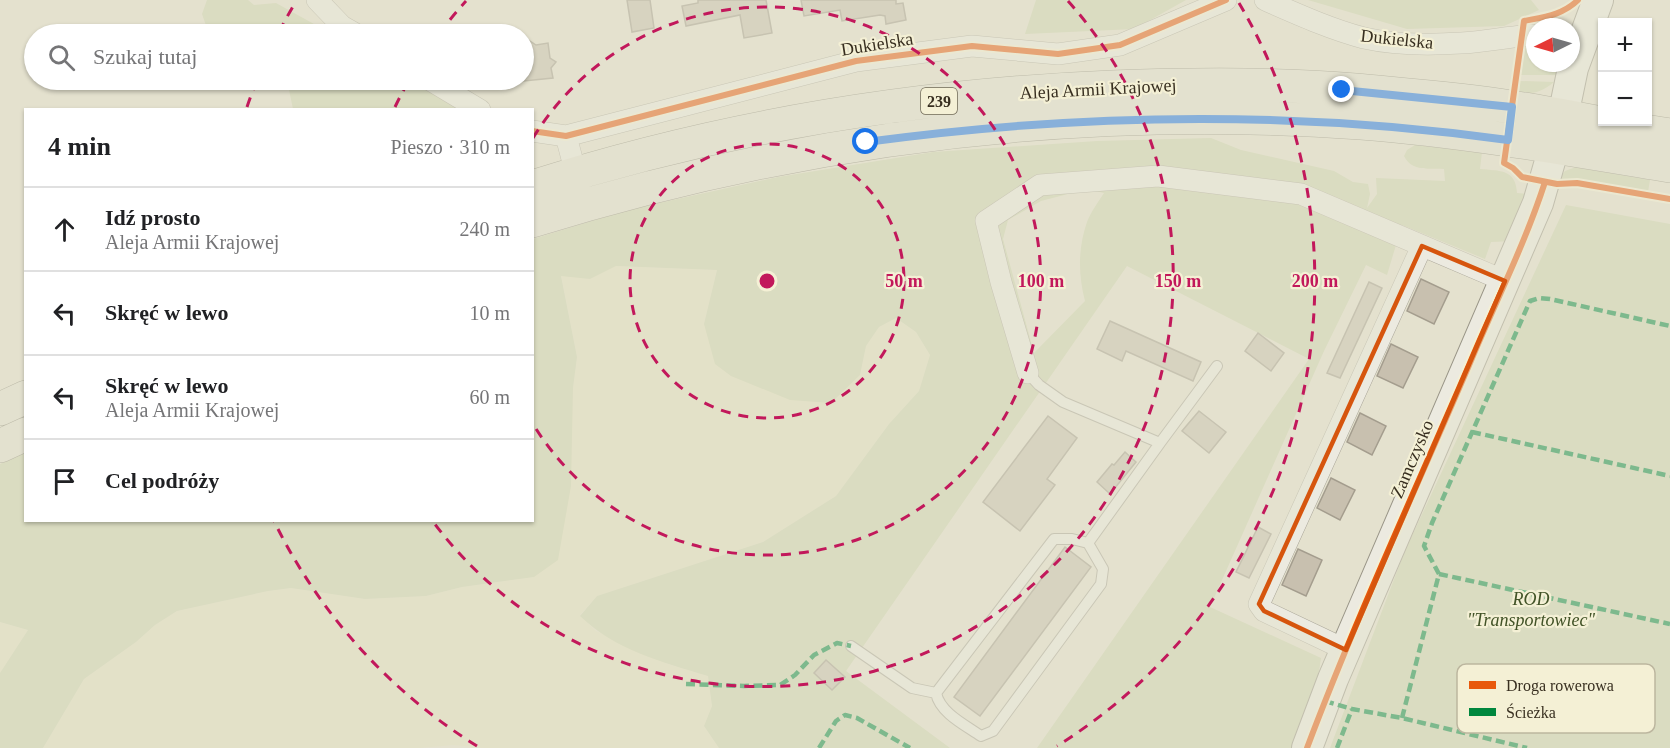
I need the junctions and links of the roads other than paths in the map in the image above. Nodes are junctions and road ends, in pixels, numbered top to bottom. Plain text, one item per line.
1 (316, 0) edge
2 (1226, 0) edge
3 (1265, 0) edge
4 (1598, 0) edge
5 (340, 24) edge
6 (1580, 33) edge
7 (1526, 35) edge
8 (1572, 72) edge
9 (447, 90) edge
10 (477, 108) edge
11 (534, 131) edge
12 (1559, 132) junction
13 (1670, 135) edge
14 (566, 136) junction
15 (1670, 165) edge
16 (576, 174) junction
17 (534, 186) edge
18 (534, 220) edge
19 (1422, 246) junction
20 (1505, 281) junction
21 (1217, 366) dead end
22 (1028, 373) joint
23 (24, 398) edge
24 (0, 409) edge
25 (24, 435) edge
26 (1160, 442) junction
27 (0, 446) edge
28 (1088, 543) junction
29 (851, 646) dead end
30 (1346, 650) junction
31 (936, 693) junction
32 (1307, 748) edge

1 - 5 street
2 - 14 street, Dukielska
3 - 7 street, Dukielska
4 - 6 street, Zamczysko
8 - 12 street, Zamczysko
9 - 10 street
11 - 14 street, Dukielska
12 - 13 main road, Aleja Armii Krajowej / 239
12 - 15 main road, Aleja Armii Krajowej / 239
12 - 16 main road, Aleja Armii Krajowej / 239
12 - 18 main road, Aleja Armii Krajowej / 239
12 - 20 street, Zamczysko
14 - 16 street
16 - 17 main road, Aleja Armii Krajowej / 239
19 - 20 street
19 - 22 street
19 - 30 street
20 - 30 street, Zamczysko
21 - 26 lane
22 - 26 lane
23 - 24 main road
25 - 27 main road
26 - 28 lane
28 - 31 lane
28 - 31 lane
29 - 31 lane
30 - 32 street, Zamczysko

